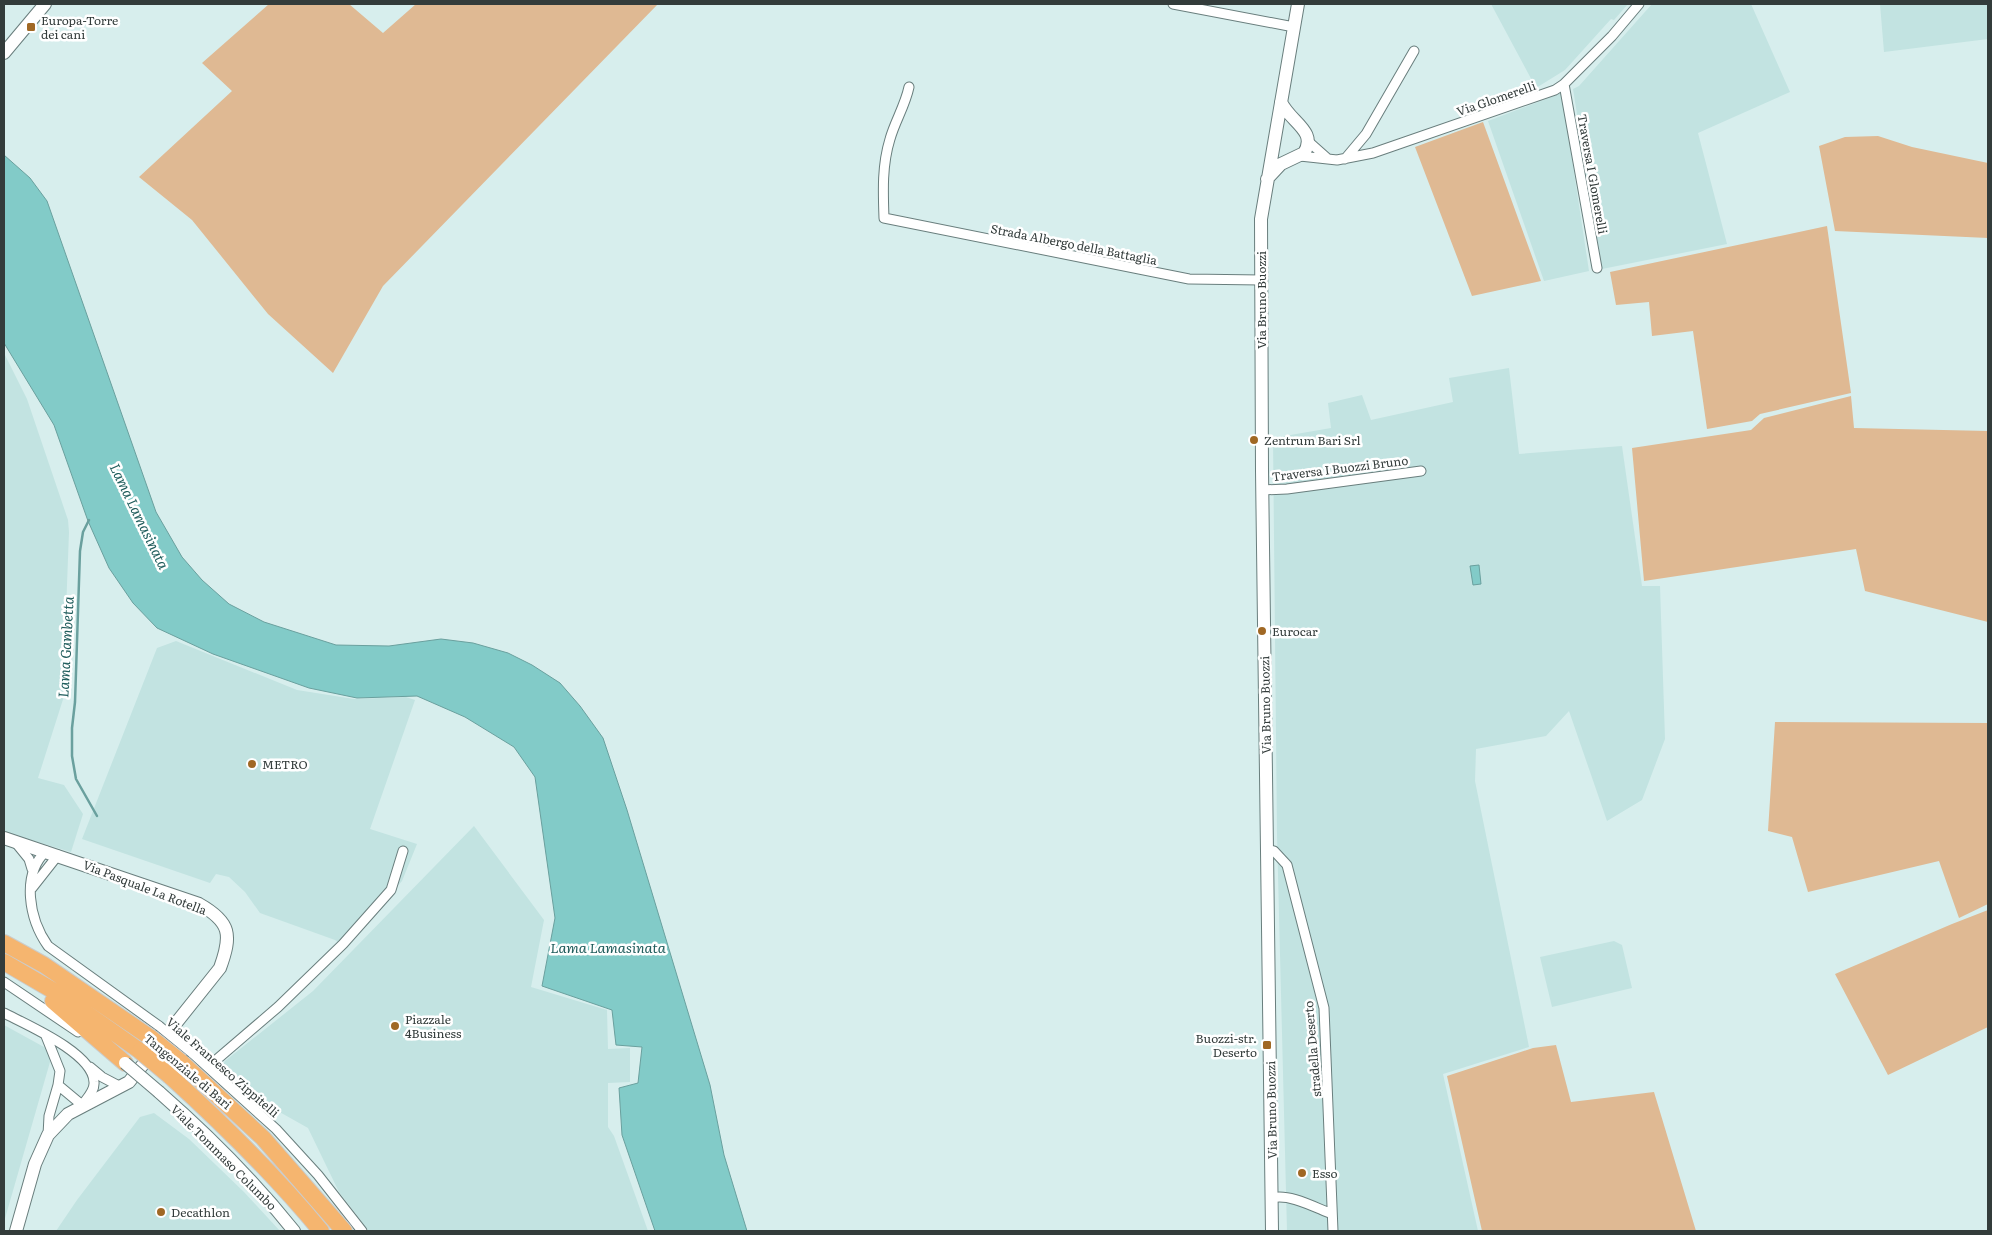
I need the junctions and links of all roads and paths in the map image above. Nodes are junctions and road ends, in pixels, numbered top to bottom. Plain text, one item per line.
1 (45, 4) edge
2 (1173, 4) edge
3 (1298, 4) edge
4 (1639, 4) edge
5 (1294, 27) junction
6 (1414, 51) dead end
7 (4, 53) edge
8 (1564, 84) junction
9 (909, 87) dead end
10 (1280, 102) junction
11 (1296, 124) junction
12 (1366, 134) junction
13 (1275, 138) junction
14 (1309, 142) junction
15 (1373, 153) junction
16 (1294, 158) junction
17 (1344, 159) junction
18 (1329, 160) junction
19 (1267, 178) junction
20 (1597, 268) dead end
21 (1262, 280) junction
22 (1421, 471) dead end
23 (1262, 490) junction
24 (9, 839) edge
25 (1267, 850) junction
26 (403, 851) dead end
27 (52, 853) junction
28 (32, 869) junction
29 (32, 888) junction
30 (4, 943) edge
31 (4, 962) edge
32 (4, 971) edge
33 (4, 982) edge
34 (4, 1014) edge
35 (155, 1032) junction
36 (46, 1036) junction
37 (186, 1057) junction
38 (84, 1062) junction
39 (125, 1063) junction
40 (208, 1067) junction
41 (58, 1085) junction
42 (121, 1087) junction
43 (82, 1106) junction
44 (48, 1135) junction
45 (1272, 1198) junction
46 (1332, 1214) junction
47 (16, 1231) edge
48 (294, 1231) edge
49 (321, 1231) edge
50 (344, 1231) edge
51 (362, 1231) edge
52 (1272, 1231) edge
53 (1333, 1231) edge

1 - 7 main road
2 - 5 street
3 - 5 main road
4 - 8 street, Via Glomerelli
5 - 10 main road
6 - 12 street
8 - 15 street, Via Glomerelli
8 - 20 street, Traversa I Glomerelli
9 - 21 street, Strada Albergo della Battaglia
10 - 11 main road
10 - 13 main road, Via Bruno Buozzi
11 - 13 main road
11 - 14 main road
12 - 15 street
12 - 17 street
13 - 16 main road
13 - 19 main road, Via Bruno Buozzi
14 - 16 main road
14 - 18 street
15 - 17 street, Via Glomerelli
16 - 18 street, Via Glomerelli
16 - 19 main road
17 - 18 street, Via Glomerelli
19 - 21 main road, Via Bruno Buozzi
21 - 23 main road, Via Bruno Buozzi
22 - 23 street, Traversa I Buozzi Bruno
23 - 25 main road, Via Bruno Buozzi
24 - 27 main road, Via Pasquale La Rotella
24 - 28 street
25 - 45 main road, Via Bruno Buozzi
25 - 46 street, stradella Deserto
26 - 40 street
27 - 28 street
27 - 29 street
27 - 42 main road, Via Pasquale La Rotella
28 - 29 street, Viale Francesco Zippitelli
29 - 35 street, Viale Francesco Zippitelli
30 - 35 highway, Tangenziale di Bari
31 - 49 highway, Tangenziale di Bari, bridge
32 - 39 highway
33 - 39 street, Viale Tommaso Columbo
34 - 36 street
35 - 37 highway, Tangenziale di Bari, bridge
36 - 38 street
36 - 41 street
37 - 40 street, Viale Francesco Zippitelli
37 - 50 highway, Tangenziale di Bari
38 - 42 street
38 - 43 street
39 - 48 main road, Viale Tommaso Columbo, bridge
40 - 51 street, Viale Francesco Zippitelli
41 - 43 street
41 - 44 street
42 - 43 main road, Via Pasquale La Rotella
43 - 44 main road, Via Pasquale La Rotella
44 - 47 main road, Via Pasquale La Rotella
45 - 46 street
45 - 52 main road, Via Bruno Buozzi
46 - 53 street, stradella Deserto

